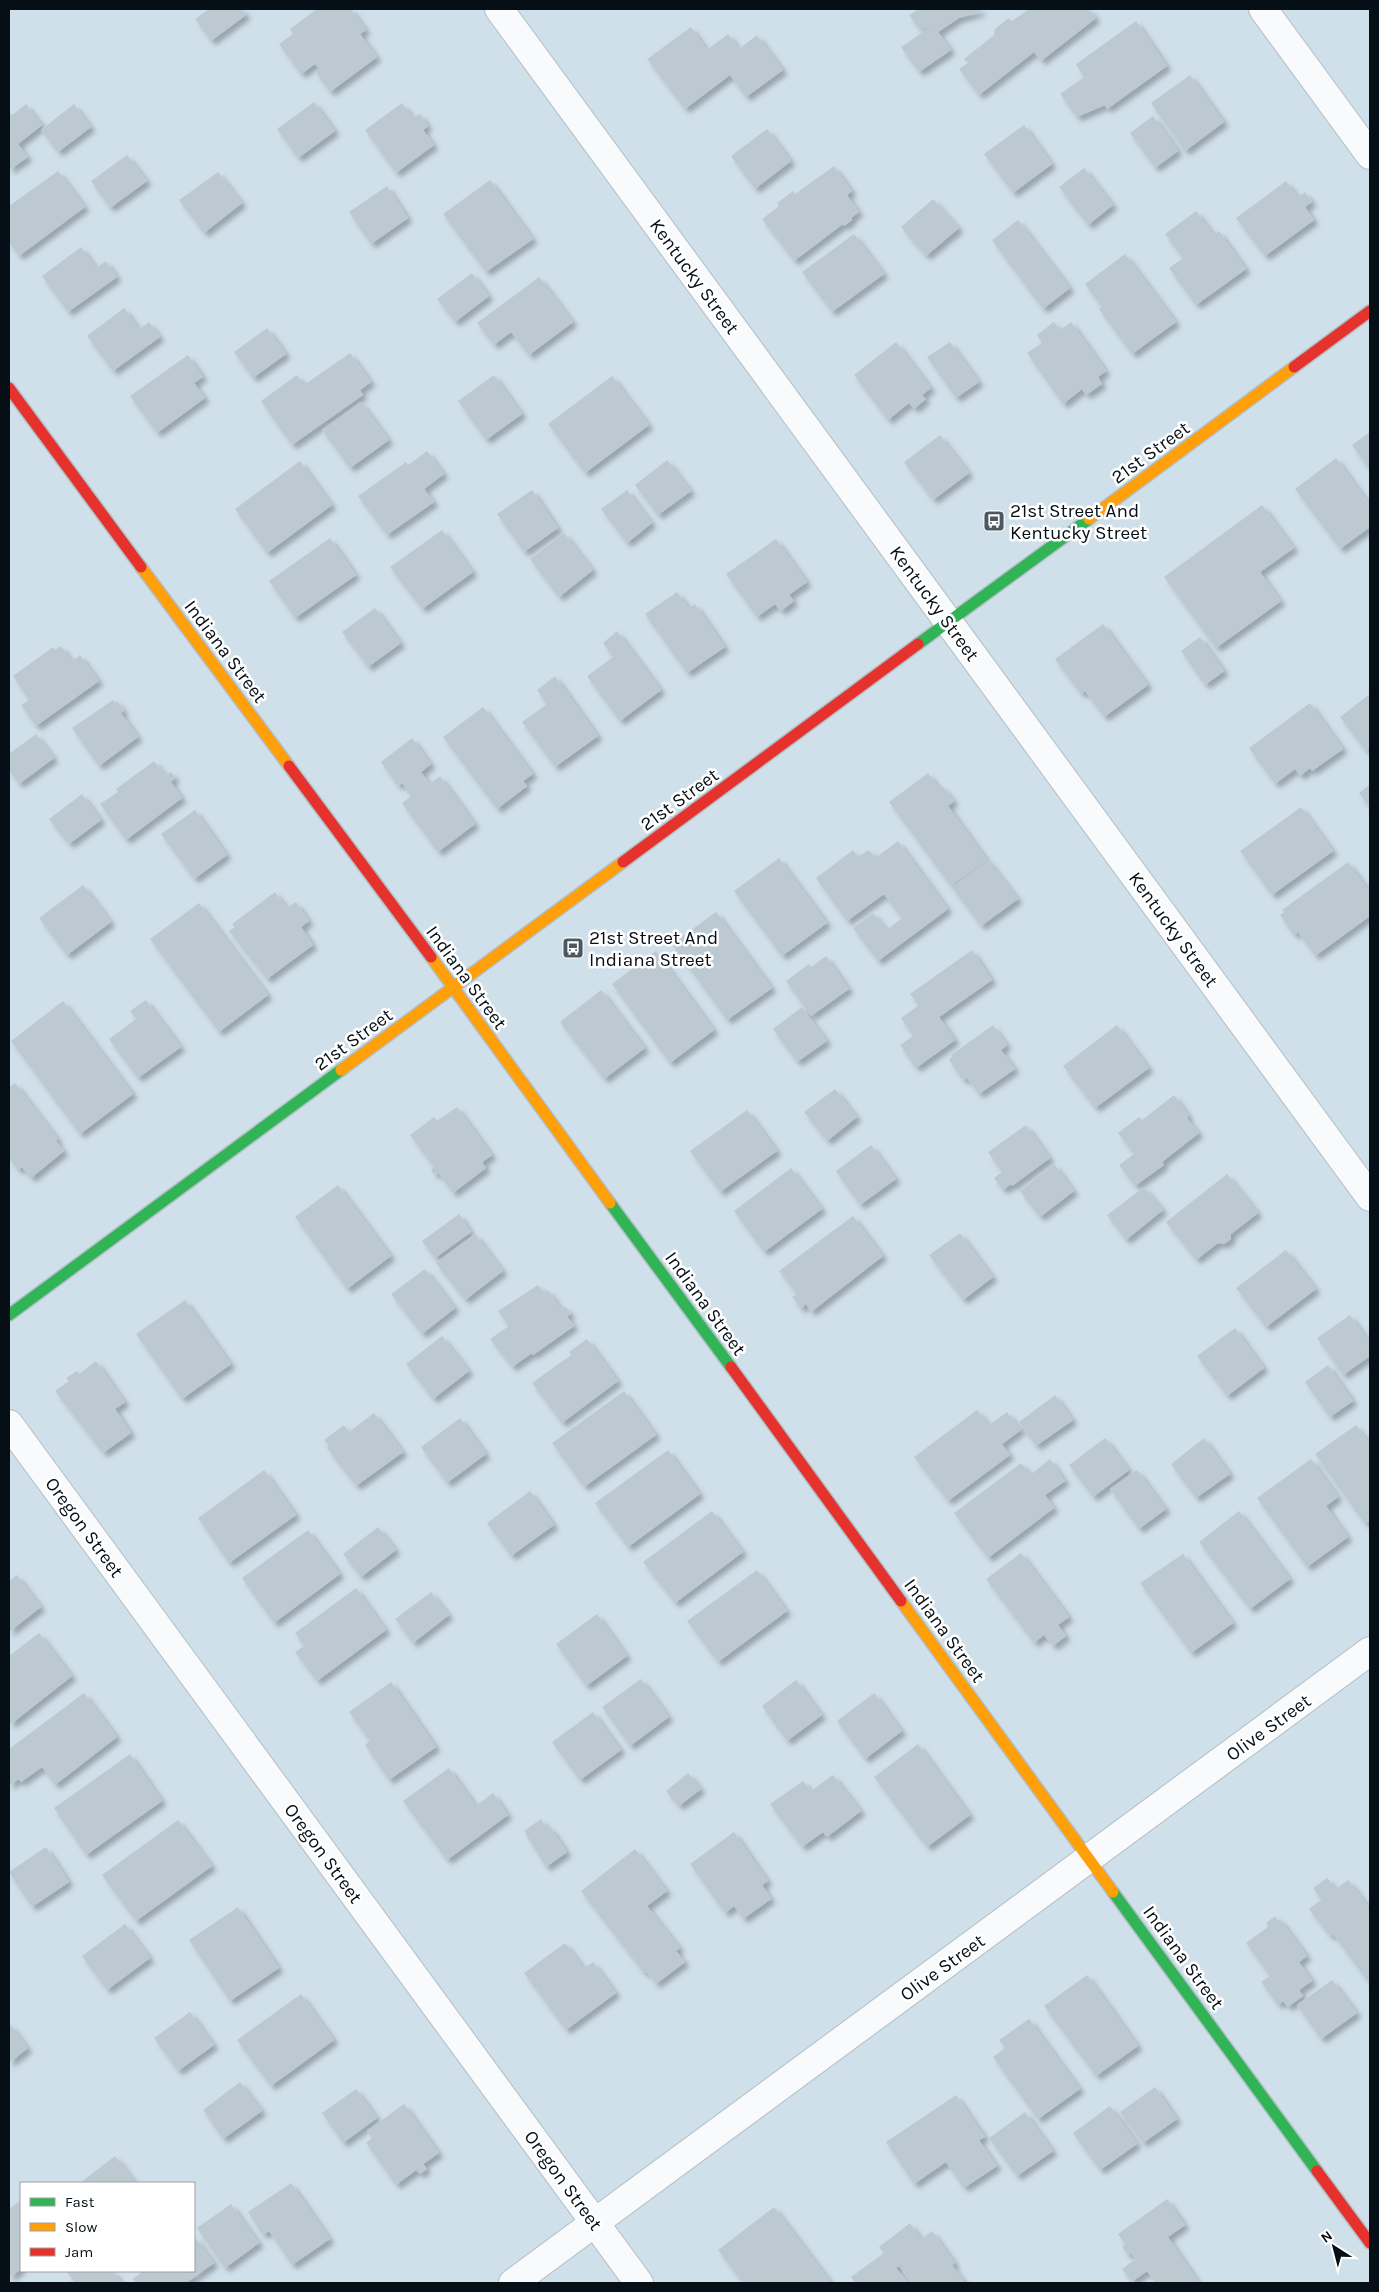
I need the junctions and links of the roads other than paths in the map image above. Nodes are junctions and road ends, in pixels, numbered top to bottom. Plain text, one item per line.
1 (499, 9) edge
2 (1263, 9) edge
3 (1370, 155) edge
4 (1370, 311) edge
5 (9, 388) edge
6 (949, 622) junction
7 (453, 987) junction
8 (1370, 1197) edge
9 (9, 1315) edge
10 (9, 1424) edge
11 (1370, 1651) edge
12 (1090, 1858) junction
13 (595, 2223) junction
14 (1370, 2243) edge
15 (513, 2283) edge
16 (639, 2283) edge

1 - 6 street, Kentucky Street
2 - 3 street
4 - 6 street, 21st Street
5 - 7 street, Indiana Street
6 - 7 street, 21st Street
6 - 8 street, Kentucky Street
7 - 9 street, 21st Street
7 - 12 street, Indiana Street
10 - 13 street, Oregon Street
11 - 12 street, Olive Street
12 - 13 street, Olive Street
12 - 14 street, Indiana Street
13 - 15 street, Olive Street
13 - 16 street, Oregon Street

